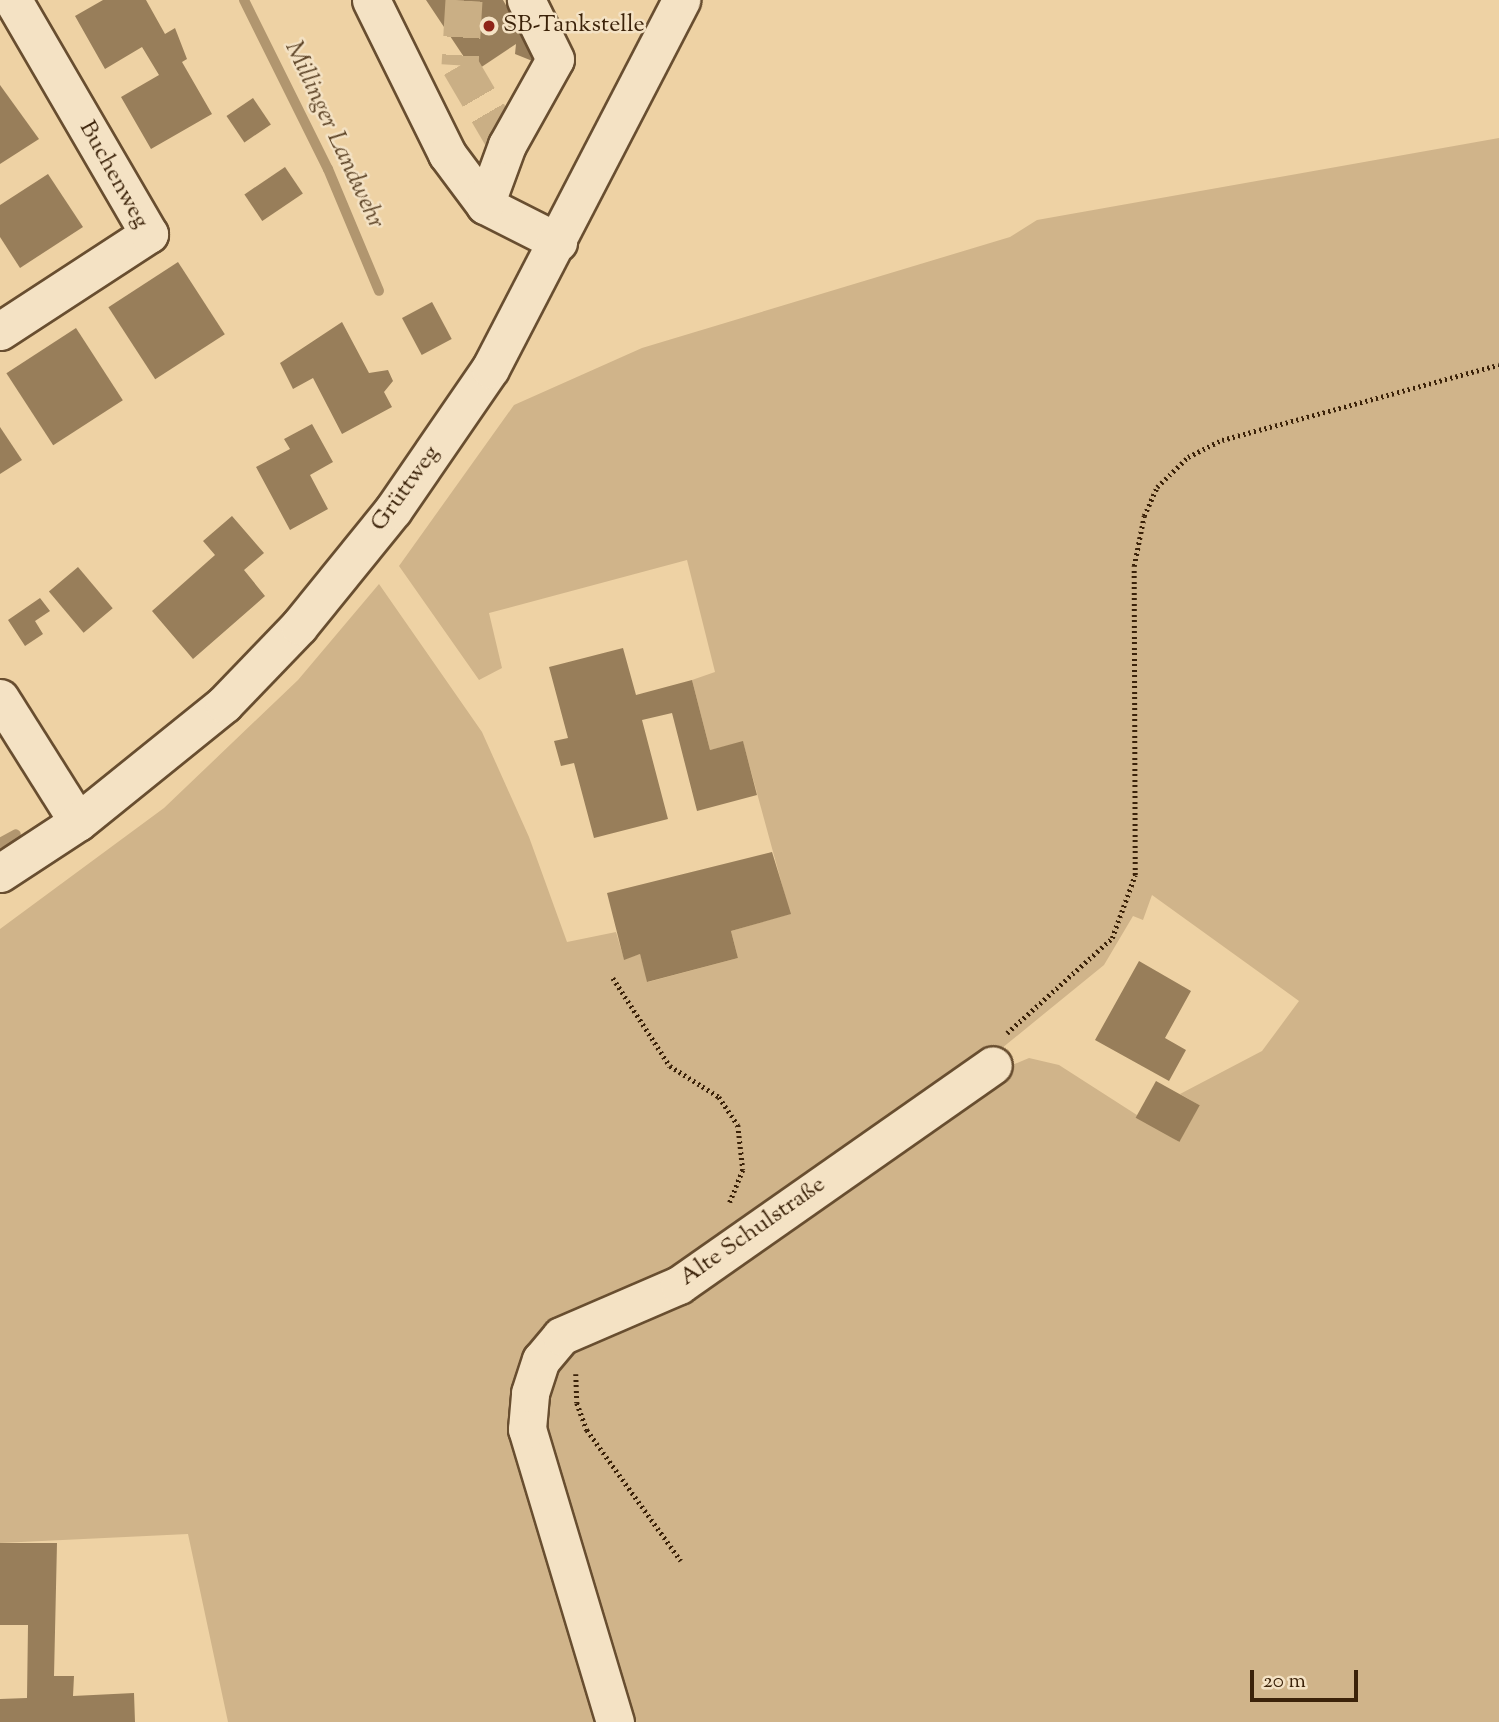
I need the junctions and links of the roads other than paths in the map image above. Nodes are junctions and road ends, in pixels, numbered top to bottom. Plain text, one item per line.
1 (13, 0) edge
2 (371, 0) edge
3 (526, 0) edge
4 (681, 0) edge
5 (485, 205) junction
6 (558, 242) junction
7 (0, 331) edge
8 (0, 698) edge
9 (78, 822) junction
10 (0, 873) edge
11 (995, 1053) road end
12 (615, 1722) edge

1 - 7 street, Buchenweg
2 - 5 street
3 - 5 street
4 - 6 street, Grüttweg
5 - 6 street
6 - 9 street, Grüttweg
8 - 9 street
9 - 10 street, Grüttweg
11 - 12 street, Alte Schulstraße

